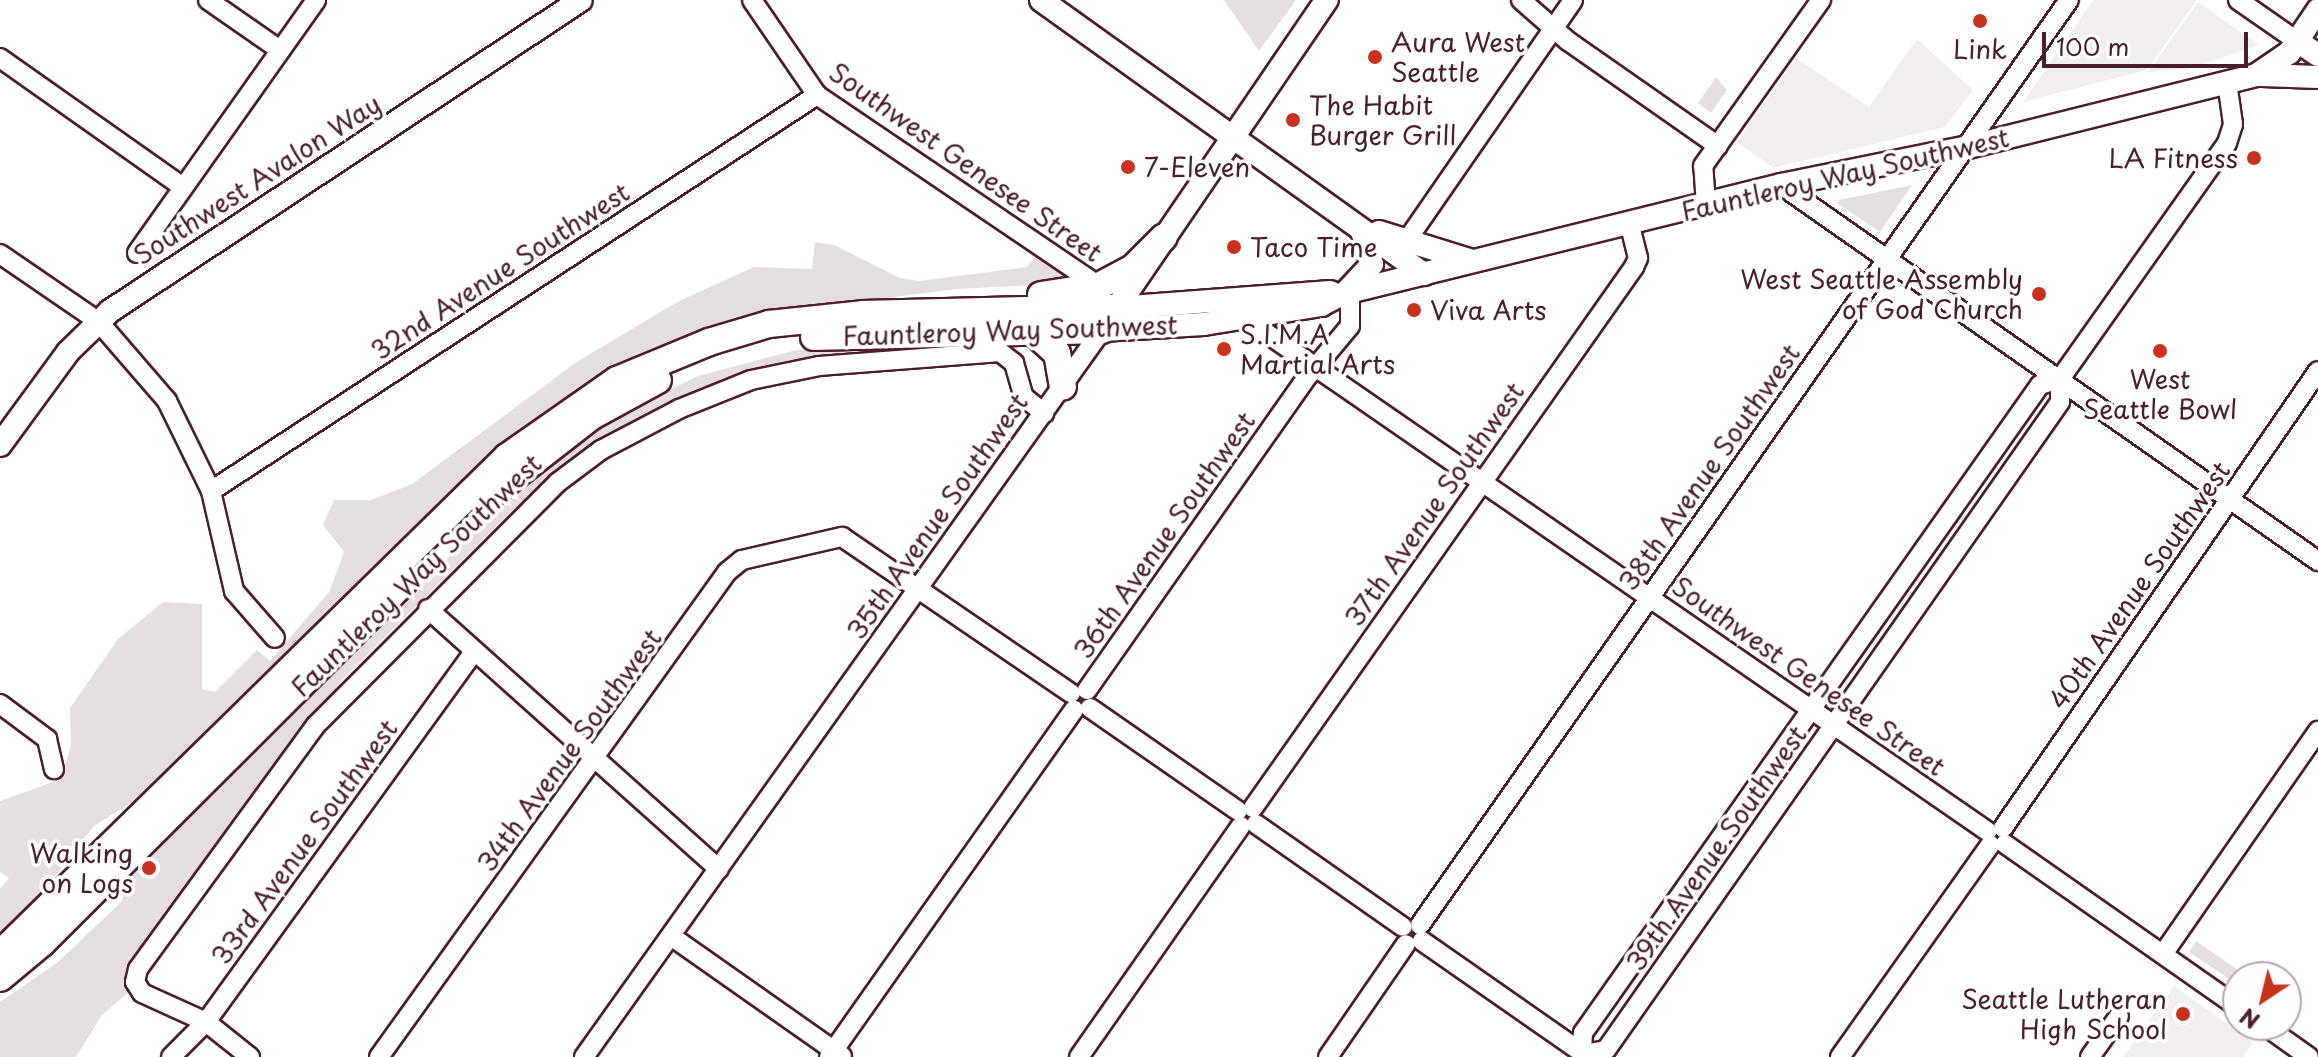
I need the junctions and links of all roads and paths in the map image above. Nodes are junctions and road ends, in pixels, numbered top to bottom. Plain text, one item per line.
1 (208, 0) edge
2 (316, 0) edge
3 (581, 0) edge
4 (752, 0) edge
5 (1041, 0) edge
6 (1327, 0) edge
7 (1521, 0) edge
8 (1573, 0) edge
9 (1821, 0) edge
10 (2069, 0) edge
11 (2238, 0) edge
12 (2318, 10) edge
13 (1554, 27) junction
14 (2297, 41) junction
15 (280, 50) junction
16 (2318, 55) edge
17 (0, 58) edge
18 (2256, 75) junction
19 (2318, 77) edge
20 (2227, 82) junction
21 (817, 95) junction
22 (1232, 136) junction
23 (1718, 146) junction
24 (1968, 147) junction
25 (1781, 185) junction
26 (183, 187) junction
27 (1706, 205) junction
28 (1353, 224) junction
29 (1630, 225) junction
30 (1164, 237) junction
31 (1397, 246) junction
32 (137, 253) dead end
33 (0, 254) edge
34 (1889, 259) junction
35 (1477, 262) junction
36 (1424, 274) junction
37 (1099, 286) junction
38 (1348, 292) junction
39 (1117, 308) junction
40 (941, 311) junction
41 (1246, 319) junction
42 (98, 321) junction
43 (1030, 329) junction
44 (1102, 330) junction
45 (1320, 366) junction
46 (2318, 371) edge
47 (2060, 379) junction
48 (1063, 386) junction
49 (1044, 413) junction
50 (0, 445) edge
51 (1483, 479) junction
52 (211, 491) junction
53 (2230, 499) junction
54 (2318, 561) edge
55 (921, 589) junction
56 (1649, 596) junction
57 (428, 609) junction
58 (275, 638) dead end
59 (474, 652) junction
60 (1081, 700) junction
61 (0, 704) edge
62 (1811, 709) junction
63 (1834, 725) junction
64 (2318, 731) edge
65 (596, 759) junction
66 (54, 769) dead end
67 (1247, 817) junction
68 (1996, 837) junction
69 (719, 869) junction
70 (1413, 935) junction
71 (671, 936) junction
72 (0, 954) edge
73 (2163, 954) junction
74 (0, 978) edge
75 (2222, 996) edge
76 (2119, 1016) dead end
77 (206, 1022) junction
78 (2286, 1041) edge
79 (836, 1055) edge
80 (1585, 1056) edge
81 (171, 1057) edge
82 (250, 1057) edge
83 (379, 1057) edge
84 (584, 1057) edge
85 (1079, 1057) edge
86 (1328, 1057) edge
87 (1840, 1057) edge
88 (2090, 1057) edge
89 (2309, 1057) edge

1 - 15 street
2 - 15 street
3 - 42 main road, Southwest Avalon Way
4 - 21 street, Southwest Genesee Street
5 - 22 main road
6 - 22 main road, 35th Avenue Southwest
7 - 13 street
8 - 13 street
9 - 23 street
10 - 24 street, 38th Avenue Southwest
11 - 14 street
12 - 14 main road, Fauntleroy Way Southwest
13 - 23 street
13 - 31 street
14 - 16 main road
14 - 18 main road, Fauntleroy Way Southwest
15 - 26 street
17 - 26 street
18 - 19 main road
18 - 20 main road, Fauntleroy Way Southwest
20 - 24 main road, Fauntleroy Way Southwest
20 - 47 street, 39th Avenue Southwest
21 - 37 street, Southwest Genesee Street
21 - 52 street, 32nd Avenue Southwest
22 - 28 main road
22 - 30 main road, 35th Avenue Southwest
23 - 27 street
24 - 25 main road, Fauntleroy Way Southwest
24 - 34 street, 38th Avenue Southwest
25 - 27 main road, Fauntleroy Way Southwest
25 - 34 street
26 - 32 street
27 - 29 main road, Fauntleroy Way Southwest
28 - 31 main road
28 - 38 main road
29 - 35 main road, Fauntleroy Way Southwest
29 - 51 street, 37th Avenue Southwest
30 - 37 highway
30 - 39 main road, 35th Avenue Southwest
31 - 35 main road
31 - 36 main road
33 - 42 street
34 - 47 street
34 - 56 street, 38th Avenue Southwest
35 - 36 main road, Fauntleroy Way Southwest
36 - 38 main road, Fauntleroy Way Southwest
37 - 40 highway
38 - 39 main road, Fauntleroy Way Southwest
38 - 41 main road, Fauntleroy Way Southwest
38 - 45 street, 36th Avenue Southwest
39 - 40 highway, Fauntleroy Way Southwest
39 - 44 main road, 35th Avenue Southwest
40 - 72 highway, Fauntleroy Way Southwest
41 - 44 main road, Fauntleroy Way Southwest
41 - 45 street, Southwest Genesee Street
42 - 50 main road, Southwest Avalon Way
42 - 52 street
43 - 44 highway, Fauntleroy Way Southwest
43 - 48 highway
43 - 74 highway, Fauntleroy Way Southwest
44 - 48 street, 35th Avenue Southwest
45 - 51 street, Southwest Genesee Street
45 - 60 street, 36th Avenue Southwest
46 - 53 street, 40th Avenue Southwest
47 - 53 street
47 - 62 street, 39th Avenue Southwest
47 - 63 street, 39th Avenue Southwest
48 - 49 street, 35th Avenue Southwest
49 - 55 street, 35th Avenue Southwest
49 - 57 street, Fauntleroy Way Southwest
51 - 56 street, Southwest Genesee Street
51 - 67 street, 37th Avenue Southwest
52 - 58 street
53 - 54 street
53 - 68 street, 40th Avenue Southwest
55 - 60 street
55 - 65 street, 34th Avenue Southwest
55 - 69 street, 35th Avenue Southwest
56 - 62 street, Southwest Genesee Street
56 - 70 street, 38th Avenue Southwest
57 - 59 street
57 - 77 street, Fauntleroy Way Southwest
59 - 65 street
59 - 77 street, 33rd Avenue Southwest
60 - 67 street
60 - 79 street, 36th Avenue Southwest
61 - 66 street
62 - 63 street, Southwest Genesee Street
62 - 80 street, 39th Avenue Southwest
63 - 68 street, Southwest Genesee Street
63 - 80 street, 39th Avenue Southwest
64 - 73 street
65 - 69 street
65 - 83 street, 34th Avenue Southwest
67 - 70 street
67 - 85 street, 37th Avenue Southwest
68 - 73 street, Southwest Genesee Street
68 - 87 street, 40th Avenue Southwest
69 - 71 street, 35th Avenue Southwest
70 - 80 street
70 - 86 street, 38th Avenue Southwest
71 - 79 street
71 - 84 street, 35th Avenue Southwest
73 - 75 street, Southwest Genesee Street
76 - 88 street
77 - 81 street, 33rd Avenue Southwest
77 - 82 street
78 - 89 street

